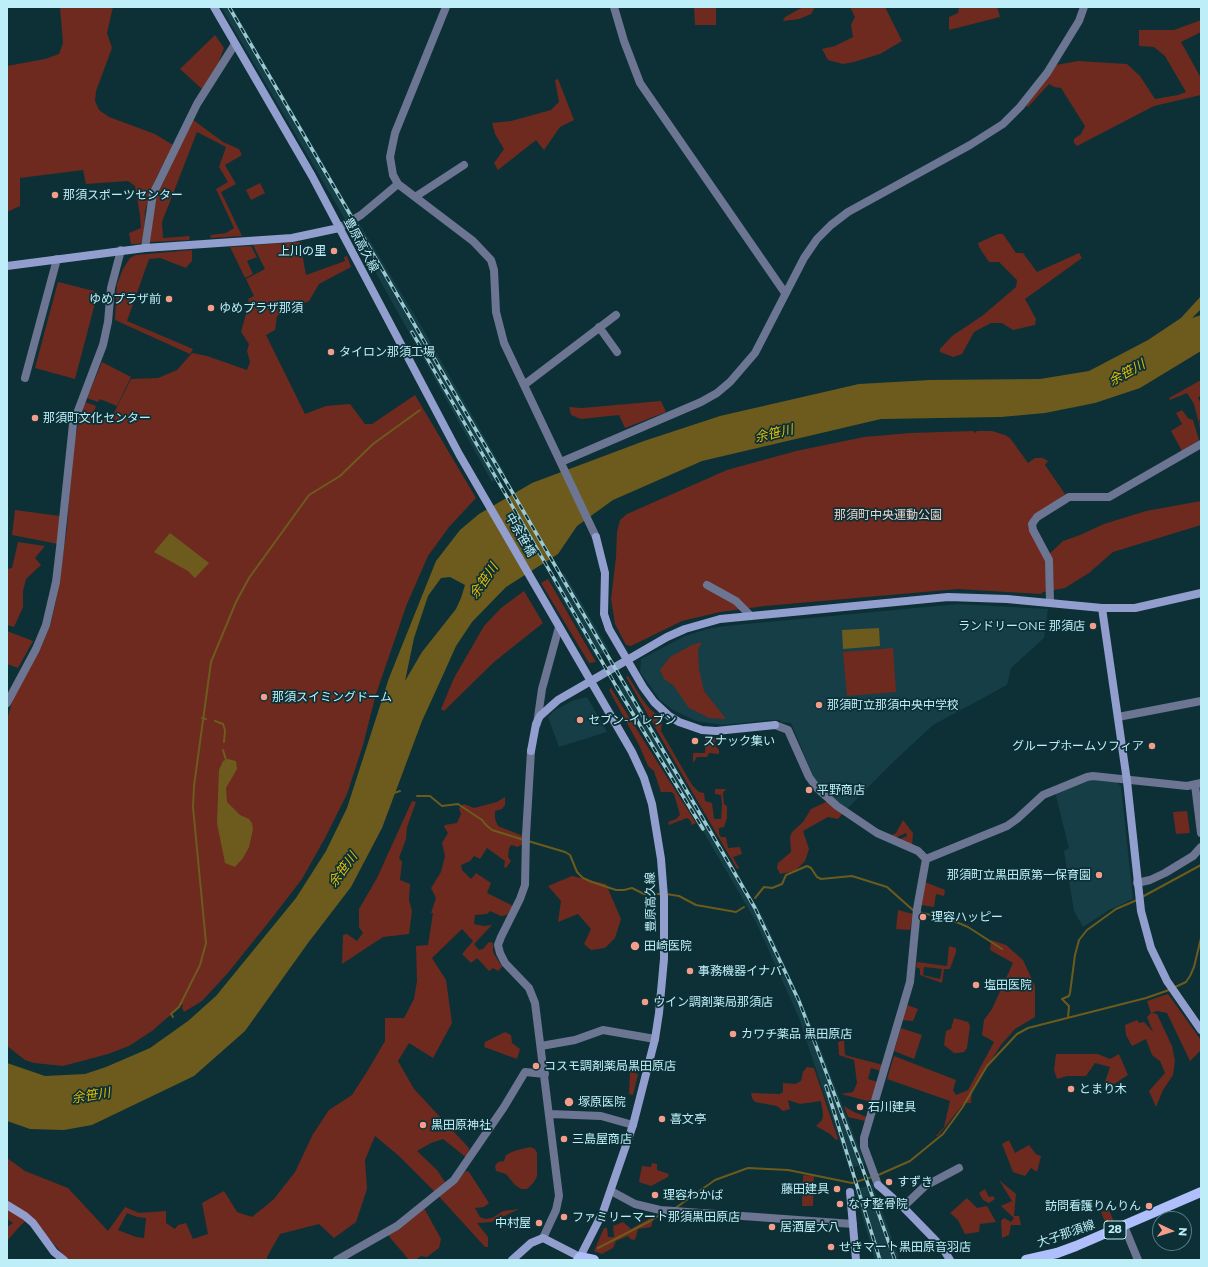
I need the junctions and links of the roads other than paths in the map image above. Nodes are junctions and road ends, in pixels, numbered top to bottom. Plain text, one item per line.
1 (214, 7) edge
2 (446, 7) edge
3 (614, 7) edge
4 (1084, 7) edge
5 (235, 44) junction
6 (464, 165) dead end
7 (398, 184) junction
8 (415, 197) junction
9 (339, 228) junction
10 (145, 248) junction
11 (121, 250) junction
12 (57, 259) junction
13 (7, 266) edge
14 (785, 293) junction
15 (616, 314) dead end
16 (600, 327) junction
17 (617, 352) dead end
18 (25, 378) dead end
19 (524, 385) junction
20 (1201, 444) edge
21 (561, 462) junction
22 (484, 496) joint
23 (707, 585) dead end
24 (535, 587) joint
25 (1201, 593) edge
26 (1050, 602) junction
27 (1102, 608) junction
28 (751, 616) junction
29 (559, 628) junction
30 (626, 660) junction
31 (591, 681) junction
32 (1201, 701) edge
33 (7, 702) edge
34 (1118, 718) junction
35 (536, 724) junction
36 (1127, 781) junction
37 (1198, 784) edge
38 (1201, 833) edge
39 (1201, 848) edge
40 (926, 859) junction
41 (1137, 882) junction
42 (1201, 1030) edge
43 (655, 1039) junction
44 (541, 1046) junction
45 (545, 1074) junction
46 (550, 1114) junction
47 (633, 1125) junction
48 (959, 1168) dead end
49 (611, 1191) junction
50 (850, 1192) dead end
51 (1201, 1192) edge
52 (7, 1205) edge
53 (903, 1207) junction
54 (853, 1224) junction
55 (1124, 1226) junction
56 (543, 1238) junction
57 (579, 1258) edge
58 (64, 1260) edge
59 (337, 1260) edge
60 (512, 1260) edge
61 (594, 1260) edge
62 (856, 1260) edge
63 (950, 1260) edge
64 (1026, 1260) edge
65 (1138, 1260) edge

1 - 5 street, 豊原高久線
2 - 7 street
3 - 14 street
4 - 14 street
5 - 9 street, 豊原高久線
5 - 10 street
6 - 8 street
7 - 8 street
7 - 9 street
8 - 19 street
9 - 10 street
9 - 22 street, 豊原高久線
10 - 11 street
11 - 12 street
11 - 33 street
12 - 13 street
12 - 18 street
14 - 21 street
15 - 16 street
16 - 17 street
16 - 19 street
19 - 21 street
20 - 26 street
21 - 30 street
22 - 24 street, 中余笹橋
23 - 28 street
24 - 29 street, 豊原高久線
25 - 27 street
26 - 27 street
26 - 28 street
27 - 34 street
28 - 30 street
29 - 31 street, 豊原高久線
29 - 35 street
30 - 31 street
30 - 40 street
31 - 35 street
31 - 43 street, 豊原高久線
32 - 34 street
34 - 36 street
35 - 44 street
36 - 37 street
36 - 40 street
36 - 41 street
37 - 38 street
39 - 41 street
40 - 53 street
41 - 42 street
43 - 44 street
43 - 47 street, 豊原高久線
44 - 45 street
45 - 46 street
45 - 59 street
46 - 47 street
46 - 56 street
47 - 49 street, 豊原高久線
48 - 53 street
49 - 54 street
49 - 57 street, 豊原高久線
50 - 54 street
51 - 55 main road, 大子那須線 / 28
52 - 58 street
53 - 63 street
54 - 62 street
55 - 64 main road, 大子那須線 / 28
55 - 65 street
56 - 57 street
56 - 60 street
57 - 61 main road

